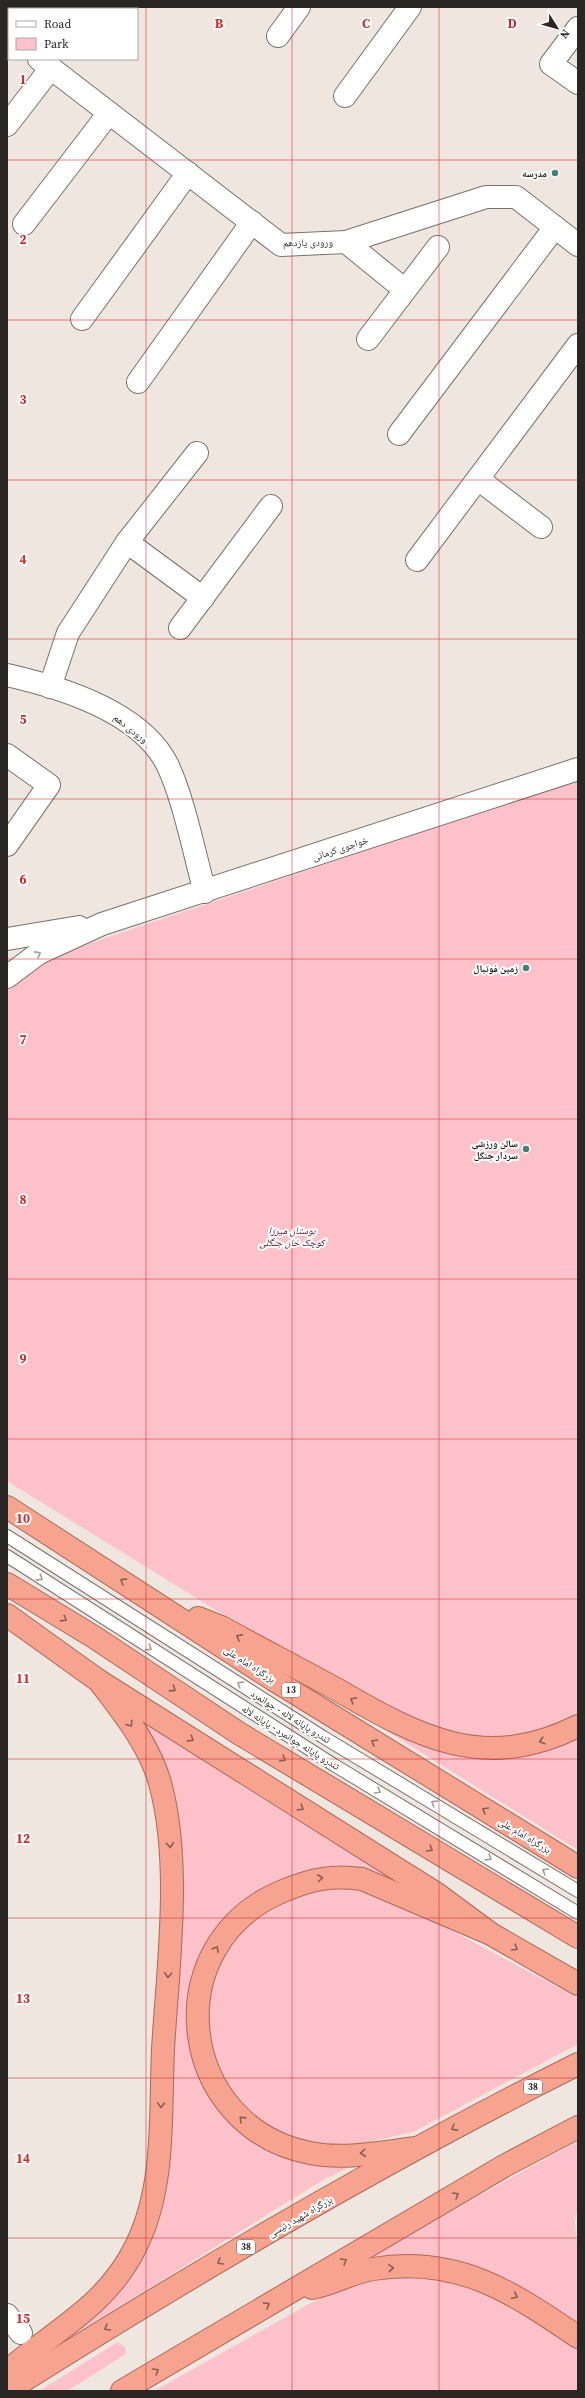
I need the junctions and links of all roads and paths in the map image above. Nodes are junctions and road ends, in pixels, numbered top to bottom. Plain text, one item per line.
1 (299, 7) edge
2 (410, 7) edge
3 (578, 28) edge
4 (278, 36) dead end
5 (44, 64) edge
6 (578, 83) edge
7 (345, 96) dead end
8 (109, 113) junction
9 (7, 125) edge
10 (188, 173) junction
11 (252, 222) junction
12 (24, 224) dead end
13 (555, 227) junction
14 (346, 242) junction
15 (578, 245) edge
16 (438, 247) dead end
17 (405, 290) junction
18 (82, 319) dead end
19 (368, 339) dead end
20 (578, 345) edge
21 (138, 382) dead end
22 (399, 434) dead end
23 (197, 453) dead end
24 (478, 480) junction
25 (271, 506) dead end
26 (541, 527) dead end
27 (127, 542) junction
28 (417, 560) dead end
29 (203, 598) junction
30 (180, 628) dead end
31 (8, 677) edge
32 (50, 687) junction
33 (7, 755) edge
34 (578, 770) edge
35 (7, 845) edge
36 (205, 892) junction
37 (102, 924) junction
38 (7, 939) edge
39 (7, 977) edge
40 (7, 1507) edge
41 (7, 1536) edge
42 (7, 1556) edge
43 (7, 1584) edge
44 (152, 1600) junction
45 (7, 1615) edge
46 (99, 1681) junction
47 (578, 1726) edge
48 (578, 1867) edge
49 (578, 1891) edge
50 (578, 1913) edge
51 (491, 1934) junction
52 (578, 1938) edge
53 (578, 1984) edge
54 (578, 2064) edge
55 (578, 2127) edge
56 (416, 2148) junction
57 (286, 2295) junction
58 (7, 2315) edge
59 (21, 2333) dead end
60 (578, 2337) edge
61 (7, 2371) edge
62 (7, 2391) edge
63 (122, 2391) edge

1 - 4 street
2 - 7 street
3 - 6 street
5 - 8 street, ورودی یازدهم
5 - 9 street
8 - 10 street, ورودی یازدهم
8 - 12 street
10 - 11 street, ورودی یازدهم
10 - 18 street
11 - 14 street, ورودی یازدهم
11 - 21 street
13 - 14 street, ورودی یازدهم
13 - 15 street, ورودی یازدهم
13 - 22 street
14 - 17 street
16 - 17 street
17 - 19 street
20 - 24 street
23 - 27 street
24 - 26 street
24 - 28 street
25 - 29 street
27 - 29 street
27 - 32 street
29 - 30 street
31 - 32 street, ورودی دهم
32 - 36 street, ورودی دهم
33 - 35 street
34 - 36 street, خواجوی کرمانی
36 - 37 street, خواجوی کرمانی
37 - 38 street
39 -> 37 street
44 -> 40 highway, بزرگراه امام علی / 13
49 -> 41 lane, تندرو پایانه لاله - جوانمرد
42 -> 50 lane, تندرو پایانه جوانمرد - پایانه لاله
43 -> 52 highway
47 -> 44 highway
48 -> 44 highway, بزرگراه امام علی / 13
45 - 46 highway
46 -> 51 highway
46 -> 61 highway
51 -> 53 highway
56 -> 51 highway
54 -> 56 highway, بزرگراه شهید رئیسی / 38
57 -> 55 highway
56 -> 62 highway, بزرگراه شهید رئیسی / 38
57 -> 60 highway
63 -> 57 highway
58 - 59 street

